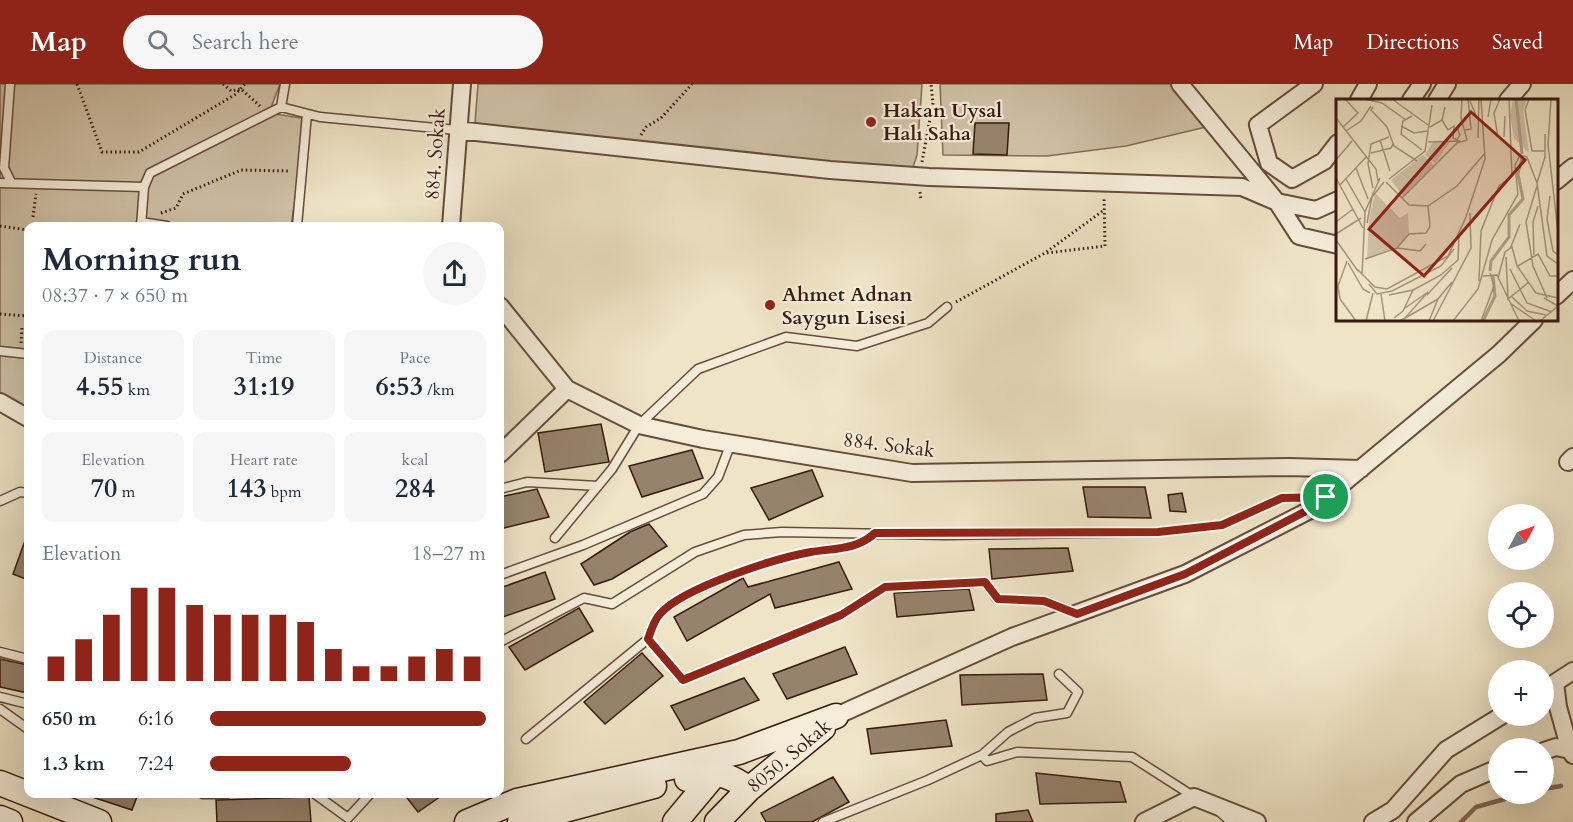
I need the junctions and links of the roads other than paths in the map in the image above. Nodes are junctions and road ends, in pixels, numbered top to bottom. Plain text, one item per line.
1 (10, 84) edge
2 (285, 84) edge
3 (462, 84) edge
4 (1180, 84) edge
5 (1314, 84) edge
6 (1368, 84) edge
7 (1422, 84) edge
8 (1447, 84) edge
9 (1522, 84) edge
10 (1360, 99) edge
11 (1411, 99) edge
12 (1438, 99) edge
13 (1509, 99) edge
14 (281, 107) junction
15 (307, 114) junction
16 (457, 130) junction
17 (1336, 146) edge
18 (1572, 166) edge
19 (1558, 180) edge
20 (11, 182) junction
21 (0, 183) edge
22 (144, 187) junction
23 (1336, 201) edge
24 (1277, 202) junction
25 (141, 222) edge
26 (297, 222) edge
27 (451, 222) edge
28 (1336, 245) edge
29 (1573, 280) edge
30 (1558, 295) edge
31 (946, 307) road end
32 (504, 311) edge
33 (1533, 321) edge
34 (0, 351) edge
35 (24, 354) edge
36 (567, 388) junction
37 (0, 402) edge
38 (24, 416) edge
39 (639, 424) junction
40 (731, 443) junction
41 (504, 450) edge
42 (1361, 469) junction
43 (598, 486) junction
44 (504, 488) edge
45 (24, 492) edge
46 (1326, 497) junction
47 (0, 501) edge
48 (875, 533) junction
49 (555, 538) dead end
50 (504, 574) edge
51 (1077, 614) junction
52 (648, 639) junction
53 (504, 640) edge
54 (0, 652) edge
55 (24, 658) edge
56 (1573, 671) edge
57 (1059, 674) dead end
58 (1554, 683) edge
59 (0, 697) edge
60 (1554, 698) edge
61 (24, 703) edge
62 (0, 709) edge
63 (836, 716) junction
64 (1488, 724) edge
65 (24, 726) edge
66 (526, 739) dead end
67 (1554, 748) edge
68 (739, 752) junction
69 (1572, 752) edge
70 (982, 754) junction
71 (715, 772) junction
72 (770, 772) junction
73 (1488, 772) edge
74 (0, 783) edge
75 (749, 789) junction
76 (24, 792) edge
77 (1194, 796) junction
78 (38, 798) edge
79 (320, 798) edge
80 (366, 798) edge
81 (555, 817) edge
82 (0, 818) edge
83 (10, 822) edge
84 (99, 822) edge
85 (466, 822) edge
86 (520, 822) edge
87 (675, 822) edge
88 (717, 822) edge
89 (823, 822) edge
90 (1144, 822) edge
91 (1231, 822) edge
92 (1257, 822) edge
93 (1373, 822) edge
94 (1416, 822) edge

1 - 20 lane
2 - 14 lane
3 - 16 street, 884. Sokak
4 - 24 street
5 - 17 street
6 - 10 street
7 - 11 street
8 - 12 street
9 - 13 street
14 - 15 lane
14 - 22 lane
15 - 16 lane
15 - 26 lane
16 - 24 street
16 - 27 street, 884. Sokak
18 - 19 street
20 - 21 lane
20 - 22 lane
22 - 25 lane
23 - 24 street
24 - 28 street
29 - 30 street
31 - 39 lane
32 - 36 street, 884. Sokak
33 - 42 street
34 - 35 lane
36 - 39 street, 884. Sokak
36 - 41 street
37 - 38 street
39 - 40 street, 884. Sokak
39 - 43 lane
40 - 42 street, 884. Sokak
40 - 50 lane
42 - 46 street
43 - 44 lane
43 - 49 lane
45 - 47 lane
46 - 48 lane
46 - 51 street
48 - 52 lane
48 - 53 lane
51 - 52 lane
51 - 63 street
52 - 66 lane
54 - 55 lane
56 - 58 street
57 - 70 lane
59 - 61 lane
60 - 69 street
62 - 65 lane
63 - 68 street
63 - 72 street, 8050. Sokak
64 - 93 street
67 - 69 street
68 - 71 street, 8050. Sokak
68 - 72 street
68 - 85 street
70 - 77 lane
70 - 89 lane
71 - 75 street
71 - 81 street
71 - 87 street, 8050. Sokak
72 - 75 street, 8050. Sokak
73 - 94 street
74 - 76 street
75 - 88 street, 8050. Sokak
77 - 90 street
77 - 91 lane
77 - 92 street
78 - 84 street
79 - 80 lane
81 - 86 street
82 - 83 street

